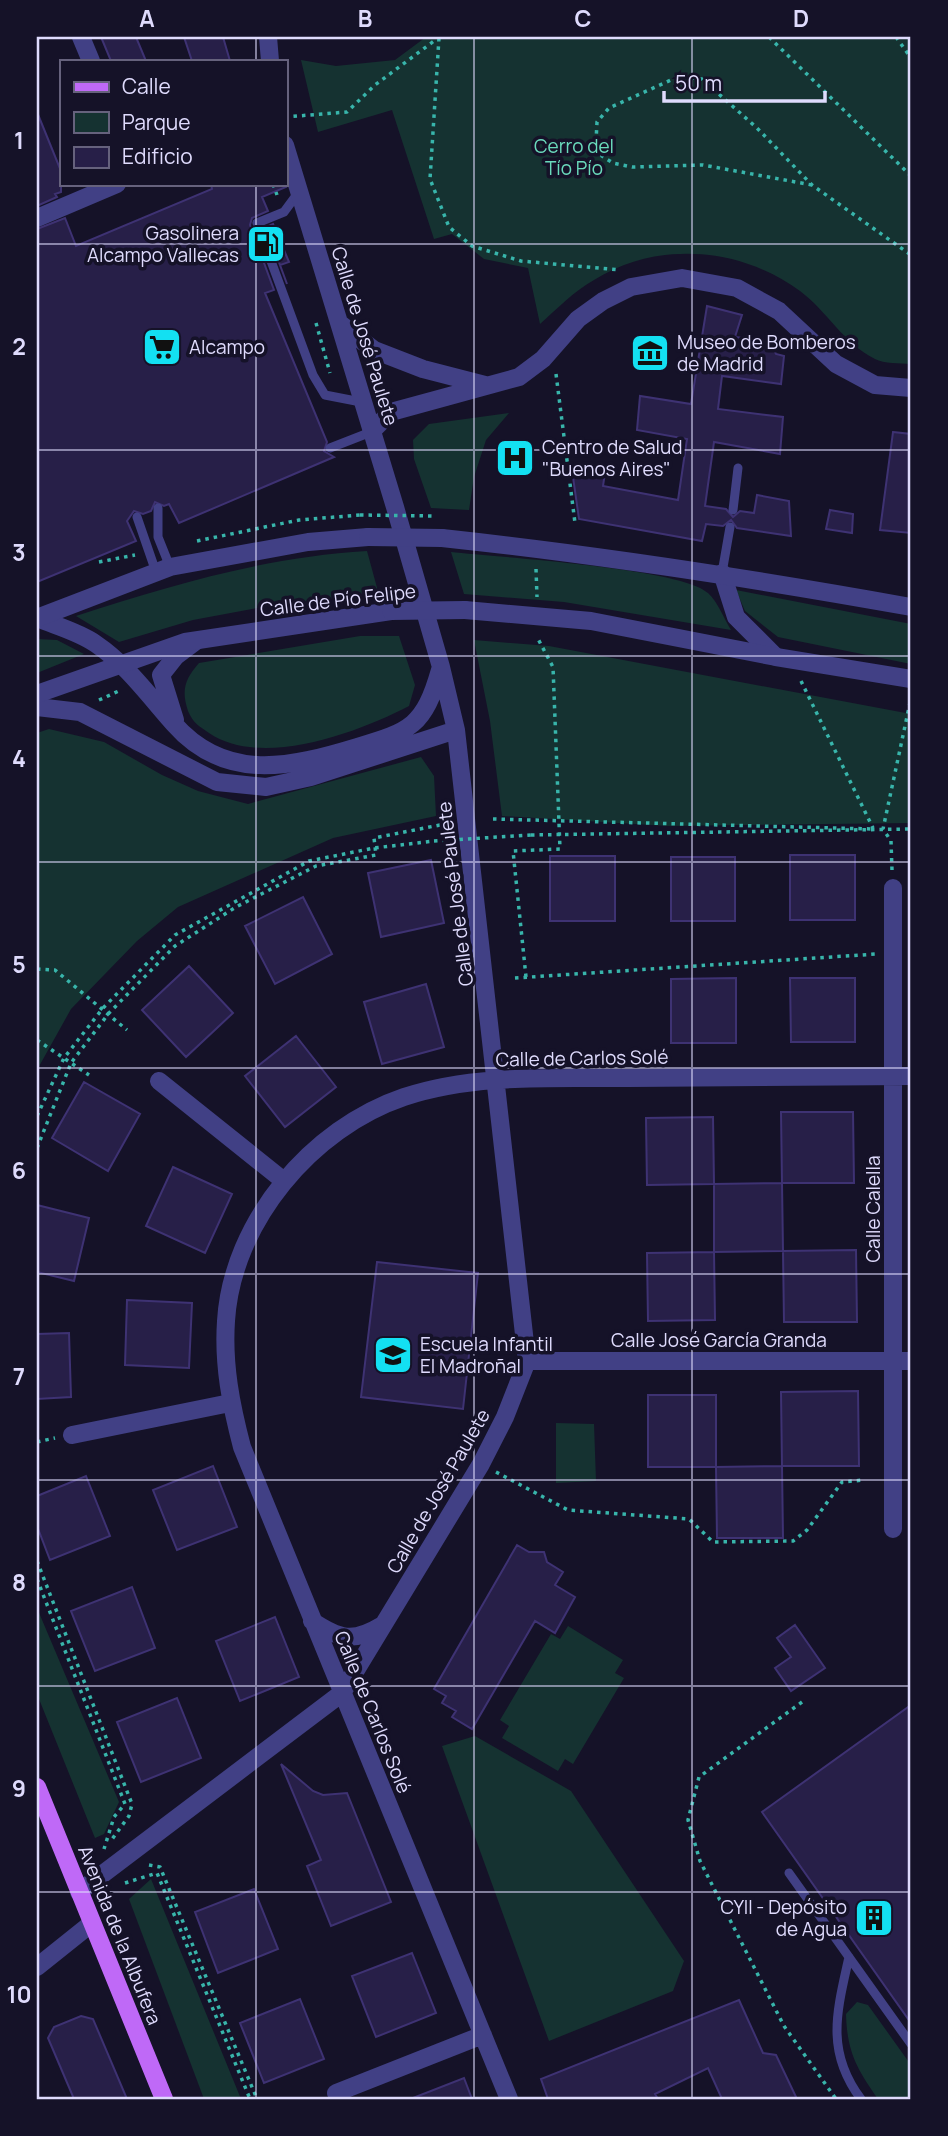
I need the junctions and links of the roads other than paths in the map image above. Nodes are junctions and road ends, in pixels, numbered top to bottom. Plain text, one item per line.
1 (80, 37) edge
2 (268, 37) edge
3 (91, 60) edge
4 (270, 60) edge
5 (287, 152) edge
6 (112, 186) edge
7 (299, 192) junction
8 (37, 218) edge
9 (339, 323) junction
10 (489, 386) junction
11 (911, 388) edge
12 (361, 402) junction
13 (371, 432) junction
14 (330, 448) dead end
15 (738, 468) dead end
16 (158, 508) dead end
17 (733, 510) dead end
18 (137, 517) dead end
19 (730, 527) dead end
20 (163, 569) junction
21 (722, 573) junction
22 (911, 607) edge
23 (37, 618) edge
24 (196, 641) junction
25 (784, 658) junction
26 (120, 663) junction
27 (441, 667) junction
28 (911, 679) edge
29 (37, 694) edge
30 (37, 707) edge
31 (177, 727) junction
32 (456, 730) junction
33 (893, 888) road end
34 (902, 1076) edge
35 (497, 1080) junction
36 (159, 1081) dead end
37 (284, 1181) junction
38 (903, 1361) edge
39 (527, 1362) junction
40 (230, 1403) junction
41 (72, 1435) dead end
42 (893, 1529) dead end
43 (312, 1621) junction
44 (384, 1624) junction
45 (342, 1693) junction
46 (37, 1787) edge
47 (789, 1873) dead end
48 (79, 1892) junction
49 (92, 1923) junction
50 (849, 1956) junction
51 (37, 1967) edge
52 (483, 2035) junction
53 (911, 2044) edge
54 (336, 2094) dead end
55 (164, 2099) edge
56 (509, 2099) edge
57 (861, 2099) edge

1 - 3 street
2 - 4 street
5 - 7 street, Calle de José Paulete
6 - 8 street
7 - 9 street, Calle de José Paulete
7 - 12 lane
9 - 10 street
9 - 12 street, Calle de José Paulete
10 - 11 street
10 - 13 street
12 - 13 street, Calle de José Paulete
13 - 14 lane
13 - 27 street, Calle de José Paulete
15 - 17 lane
16 - 20 lane
18 - 20 lane
19 - 21 lane
20 - 21 street, bridge
20 - 23 street
21 - 22 street
21 - 25 street
23 - 26 street
24 - 25 street, Calle de Pío Felipe, bridge
24 - 26 street, Calle de Pío Felipe
24 - 31 street
25 - 28 street, Calle de Pío Felipe
26 - 29 street, Calle de Pío Felipe
26 - 31 street
27 - 31 street
27 - 32 street, Calle de José Paulete
30 - 32 street
32 - 35 street, Calle de José Paulete
33 - 34 street, Calle Calella
34 - 35 street, Calle de Carlos Solé
34 - 38 street, Calle Calella
35 - 37 street, Calle de Carlos Solé
35 - 39 street, Calle de José Paulete
36 - 37 street
37 - 40 street, Calle de Carlos Solé
38 - 39 street, Calle José García Granda
38 - 42 street, Calle Calella
39 - 44 street, Calle de José Paulete
40 - 41 street
40 - 43 street, Calle de Carlos Solé
43 - 44 street
43 - 45 street, Calle de Carlos Solé
44 - 45 street, Calle de José Paulete
45 - 48 street, Calle de José Paulete
45 - 52 street, Calle de Carlos Solé
46 - 48 main road, Avenida de la Albufera
47 - 50 lane
48 - 49 main road, Avenida de la Albufera
49 - 51 street
49 - 55 main road, Avenida de la Albufera
50 - 53 lane
50 - 57 lane
52 - 54 street
52 - 56 street, Calle de Carlos Solé

